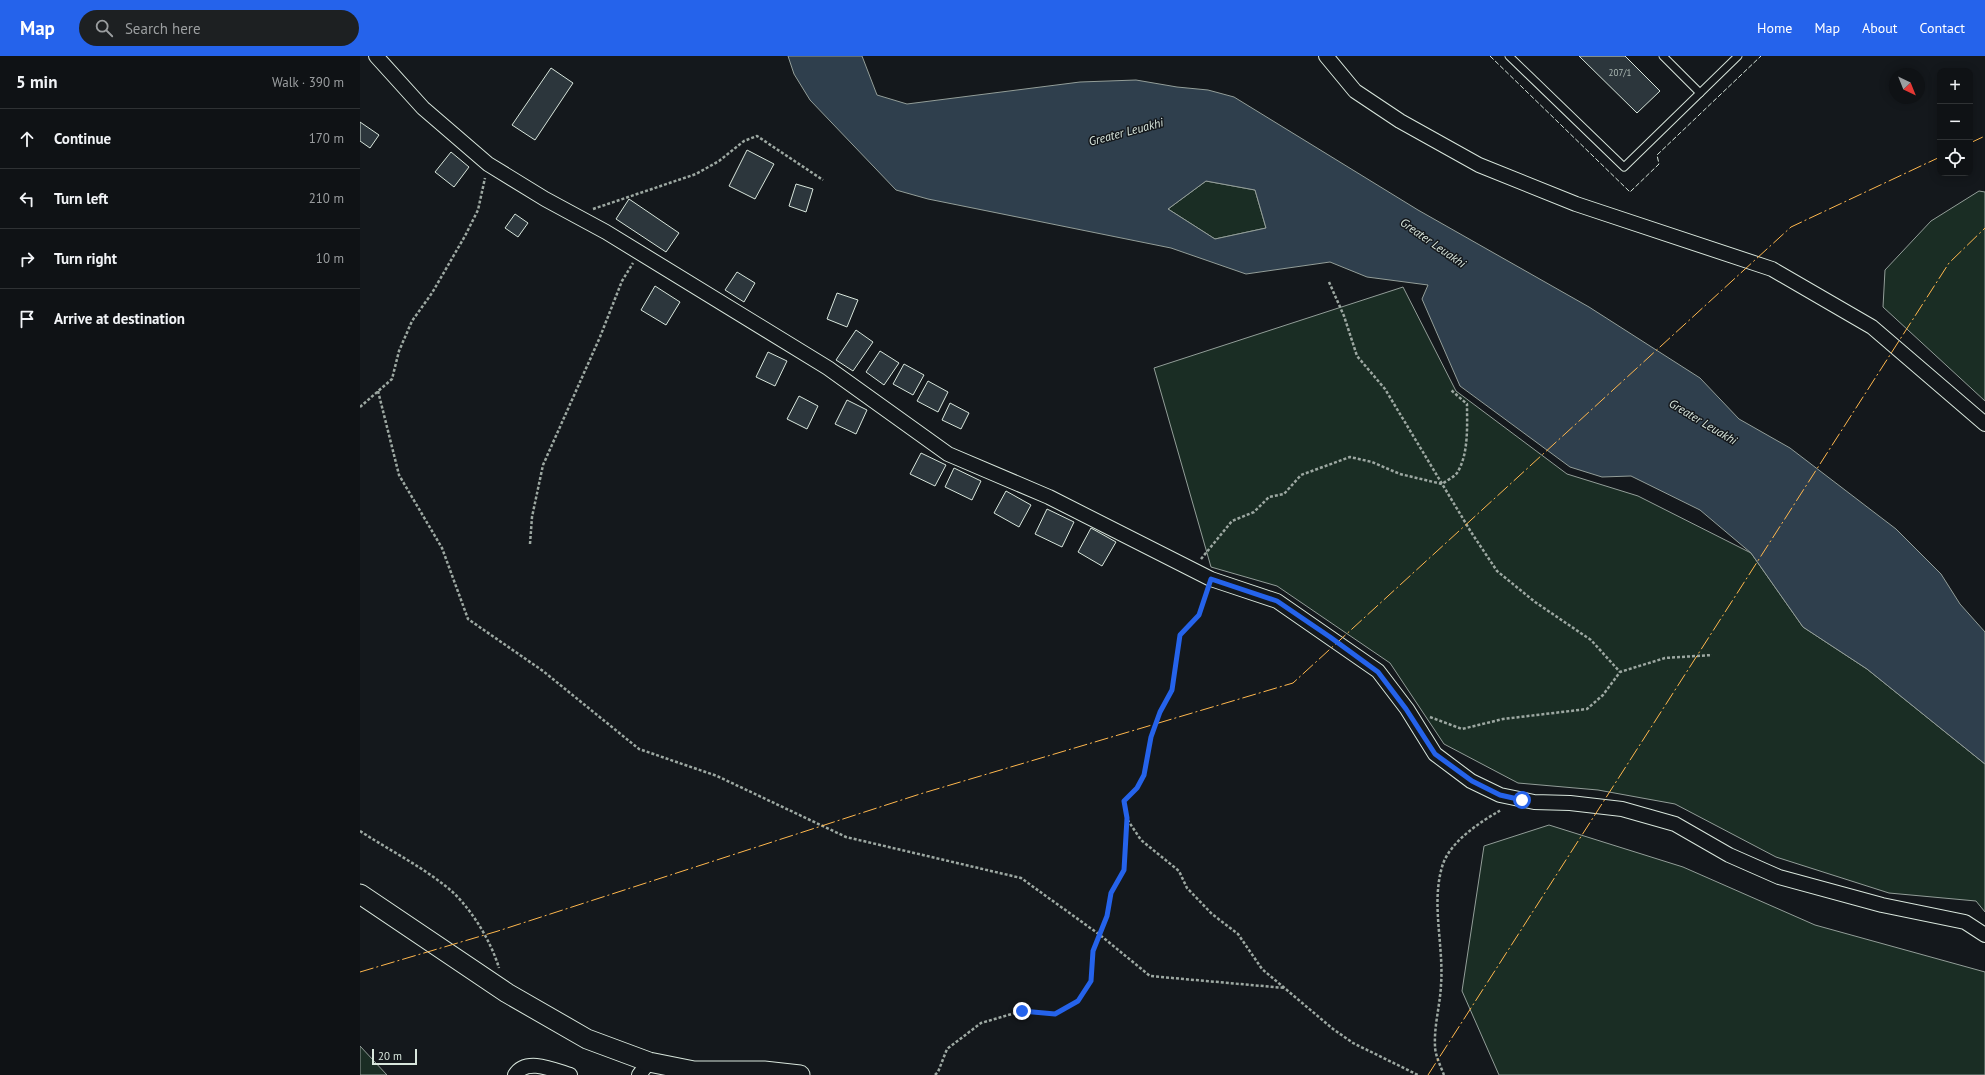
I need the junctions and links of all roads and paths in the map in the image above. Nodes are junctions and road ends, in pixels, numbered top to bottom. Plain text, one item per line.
1 (376, 56) edge
2 (1326, 56) edge
3 (1510, 56) edge
4 (1663, 56) edge
5 (1733, 57) edge
6 (1700, 93) junction
7 (488, 164) junction
8 (823, 180) dead end
9 (576, 216) junction
10 (639, 253) junction
11 (1329, 282) dead end
12 (1451, 390) dead end
13 (378, 391) junction
14 (360, 407) edge
15 (1985, 424) edge
16 (1442, 484) junction
17 (530, 544) dead end
18 (1193, 569) junction
19 (1211, 579) junction
20 (1712, 655) dead end
21 (1620, 672) junction
22 (1406, 709) junction
23 (1522, 800) junction
24 (1127, 818) junction
25 (360, 831) edge
26 (360, 894) edge
27 (1100, 935) junction
28 (1985, 935) edge
29 (1285, 988) junction
30 (507, 993) junction
31 (644, 1068) edge
32 (515, 1075) edge
33 (570, 1075) edge
34 (800, 1075) edge
35 (935, 1075) edge
36 (1418, 1075) edge
37 (1444, 1075) edge

1 - 7 street
2 - 15 street
3 - 6 lane
4 - 6 lane
5 - 6 lane
7 - 9 street
7 - 13 path
8 - 9 path
9 - 10 street
10 - 17 path
10 - 18 street
11 - 16 path
12 - 16 path
13 - 14 path
13 - 27 path
16 - 18 path
16 - 21 path
18 - 19 street
19 - 22 street
19 - 24 path
20 - 21 path
21 - 22 path
22 - 23 street
23 - 28 street
23 - 37 path
24 - 27 path
24 - 29 path
25 - 30 path
26 - 30 main road
27 - 29 path
27 - 35 path
29 - 36 path
30 - 31 main road
31 - 34 main road
32 - 33 street

